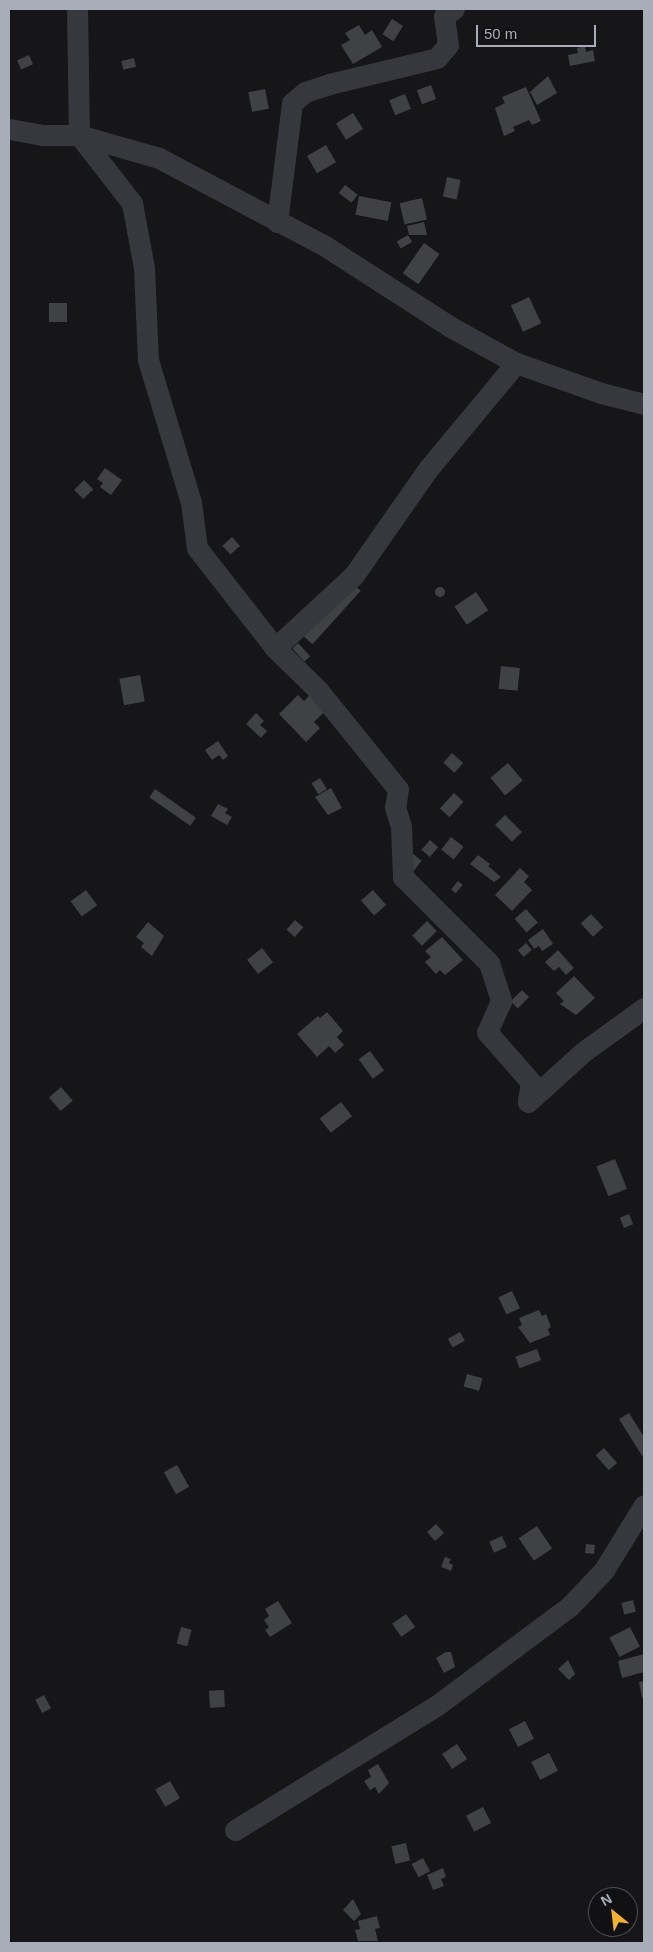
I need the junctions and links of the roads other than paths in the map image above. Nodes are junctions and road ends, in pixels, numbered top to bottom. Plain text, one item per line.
1 (77, 9) edge
2 (454, 9) edge
3 (9, 129) edge
4 (79, 135) junction
5 (277, 222) junction
6 (516, 363) junction
7 (644, 404) edge
8 (276, 648) junction
9 (644, 1008) edge
10 (644, 1505) edge
11 (235, 1830) dead end

1 - 4 street
2 - 5 street
3 - 4 street
4 - 5 street
4 - 8 street
5 - 6 street
6 - 7 street
6 - 8 street
8 - 9 street
10 - 11 street

